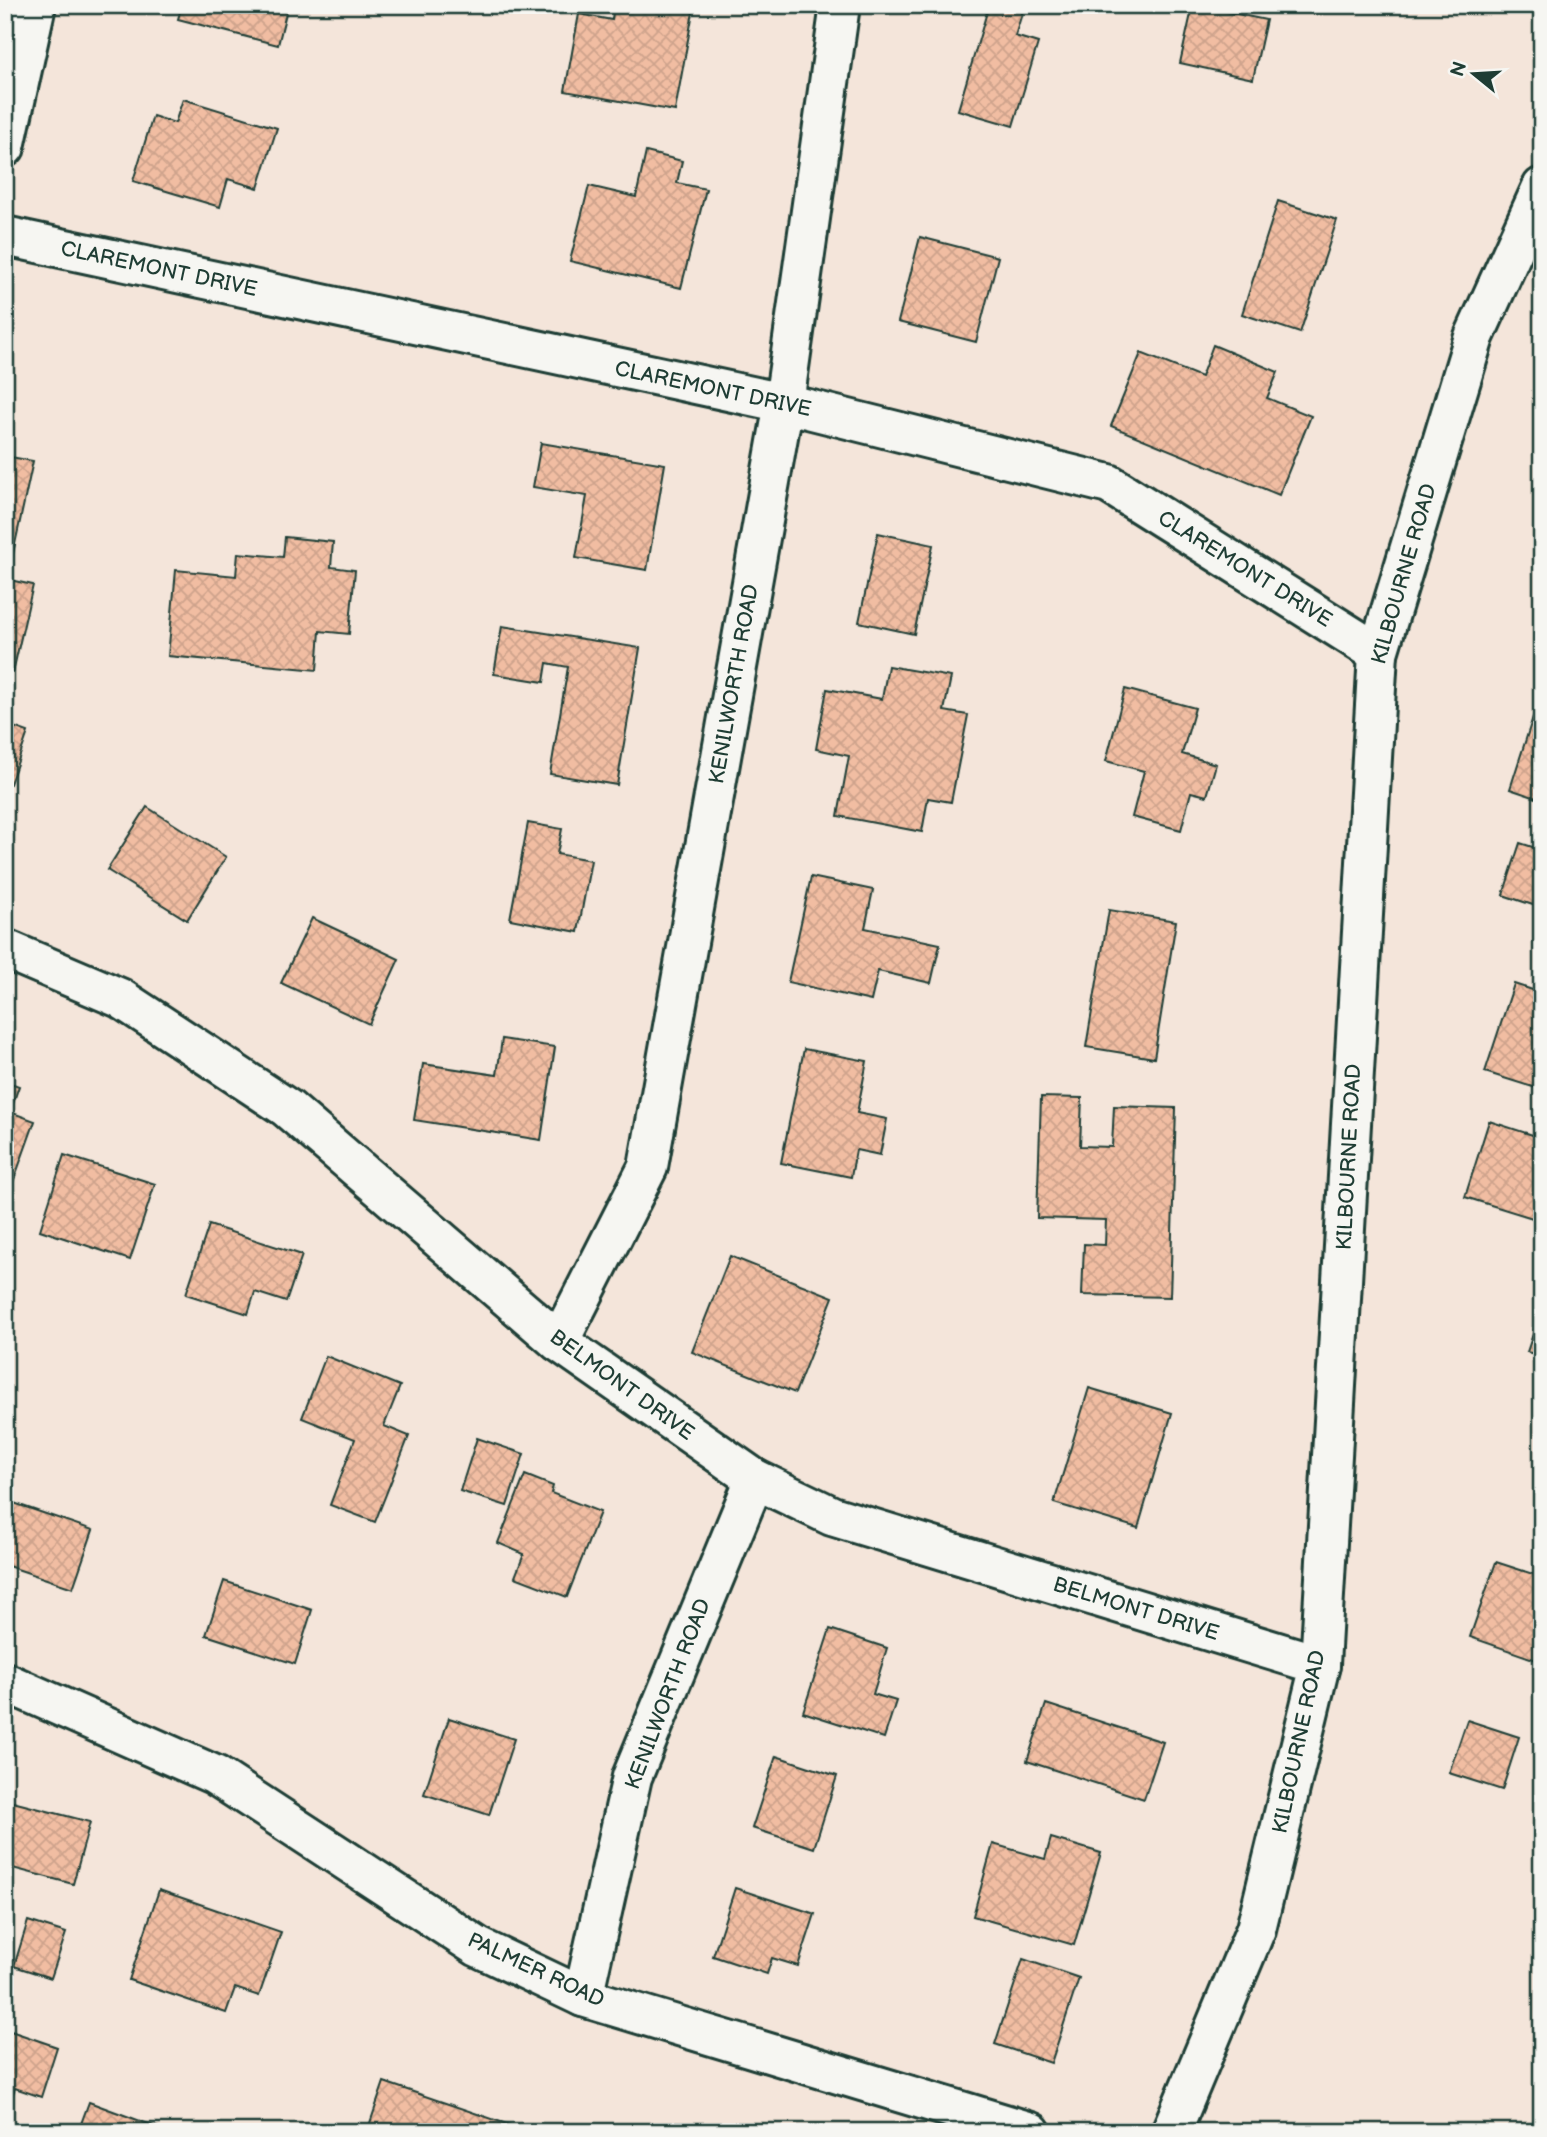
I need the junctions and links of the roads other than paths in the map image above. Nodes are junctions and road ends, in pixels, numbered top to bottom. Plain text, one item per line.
1 (36, 5) edge
2 (841, 5) edge
3 (5, 147) edge
4 (1542, 187) edge
5 (5, 236) edge
6 (784, 403) junction
7 (1378, 653) junction
8 (5, 949) edge
9 (559, 1342) junction
10 (755, 1479) junction
11 (1320, 1665) junction
12 (5, 1682) edge
13 (583, 1997) junction
14 (1031, 2132) edge
15 (1171, 2132) edge

1 - 3 street
2 - 6 street, KENILWORTH ROAD
4 - 7 street, KILBOURNE ROAD
5 - 6 street, CLAREMONT DRIVE
6 - 7 street, CLAREMONT DRIVE
6 - 9 street, KENILWORTH ROAD
7 - 11 street, KILBOURNE ROAD
8 - 9 street, BELMONT DRIVE
9 - 10 street, BELMONT DRIVE
10 - 11 street, BELMONT DRIVE
10 - 13 street, KENILWORTH ROAD
11 - 15 street, KILBOURNE ROAD
12 - 13 street, PALMER ROAD
13 - 14 street, PALMER ROAD

